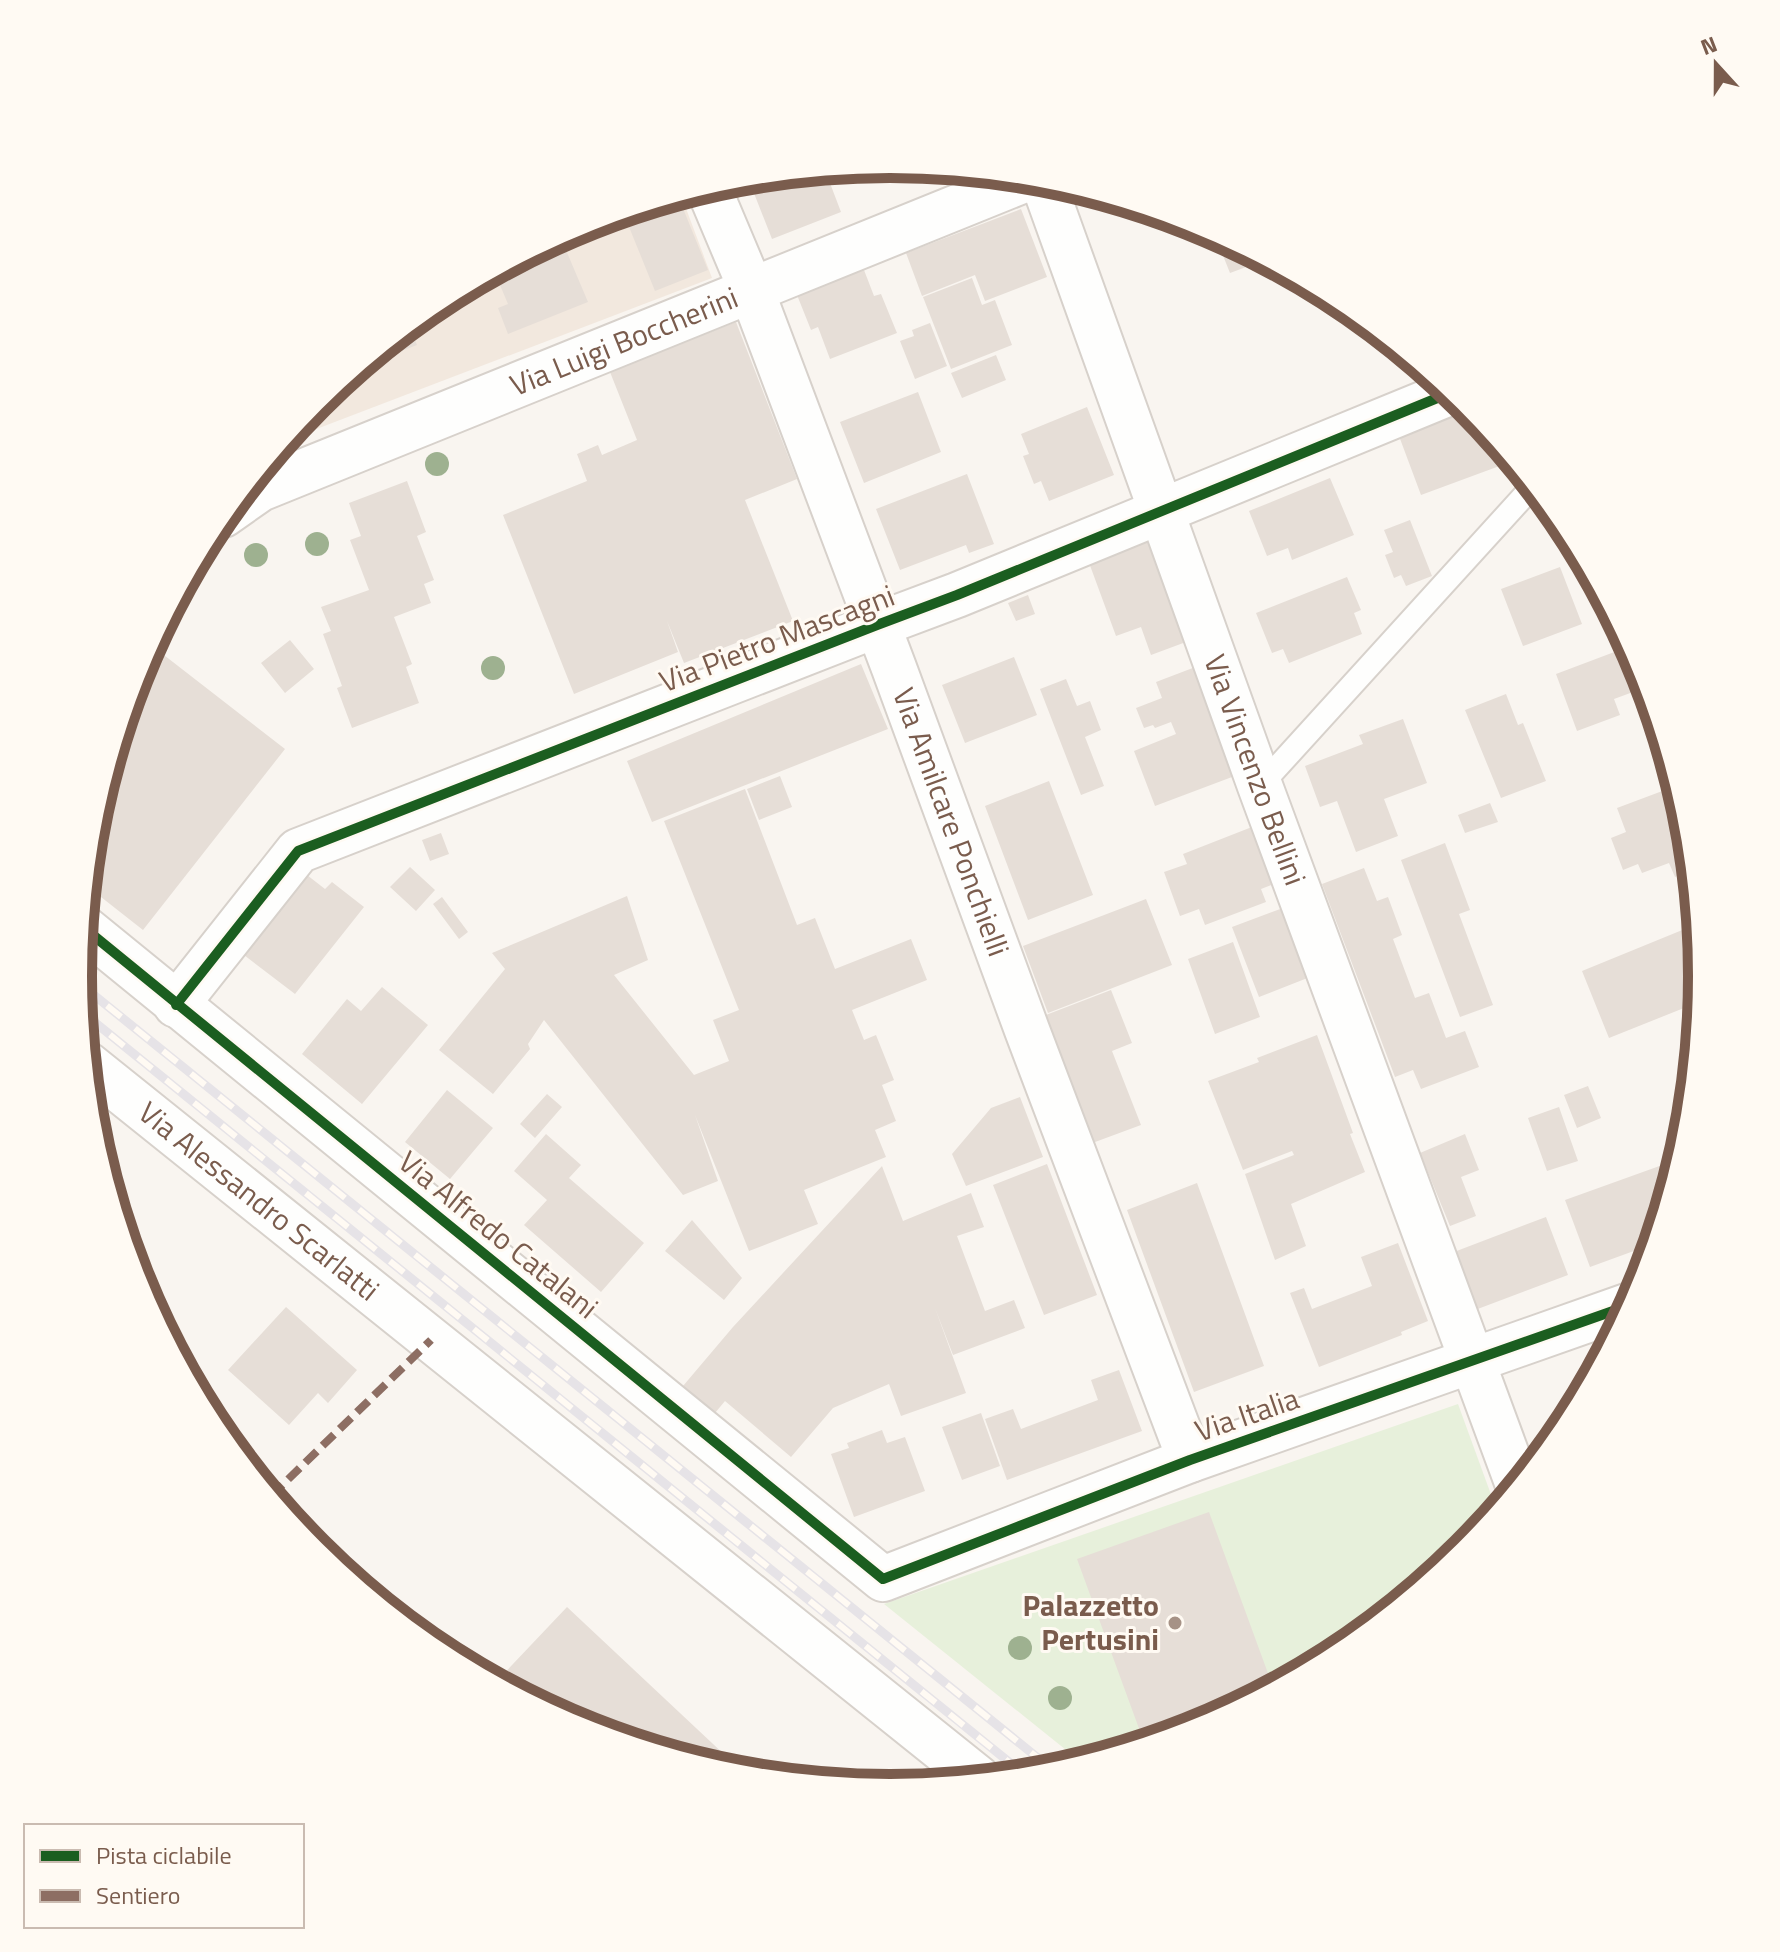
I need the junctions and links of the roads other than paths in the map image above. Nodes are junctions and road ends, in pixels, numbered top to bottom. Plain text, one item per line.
1 (1007, 187) edge
2 (1047, 193) edge
3 (713, 198) edge
4 (751, 289) junction
5 (1439, 397) edge
6 (255, 492) edge
7 (1526, 494) edge
8 (1161, 511) junction
9 (877, 625) junction
10 (1260, 786) junction
11 (94, 936) edge
12 (176, 1005) junction
13 (98, 1073) edge
14 (1614, 1311) edge
15 (1471, 1361) junction
16 (1190, 1460) junction
17 (1514, 1473) edge
18 (883, 1579) joint
19 (967, 1770) edge

1 - 4 street, Via Luigi Boccherini
2 - 8 street, Via Vincenzo Bellini
3 - 4 street, Via Amilcare Ponchielli
4 - 6 street, Via Luigi Boccherini
4 - 9 street, Via Amilcare Ponchielli
5 - 8 street, Via Pietro Mascagni
7 - 10 lane
8 - 9 street, Via Pietro Mascagni
8 - 10 street, Via Vincenzo Bellini
9 - 12 street, Via Pietro Mascagni
9 - 16 street, Via Amilcare Ponchielli
10 - 15 street, Via Vincenzo Bellini
11 - 12 street, Via Alfredo Catalani
12 - 18 street, Via Alfredo Catalani
13 - 19 street, Via Alessandro Scarlatti
14 - 15 street, Via Italia
15 - 16 street, Via Italia
15 - 17 street, Via Vincenzo Bellini
16 - 18 street, Via Italia

